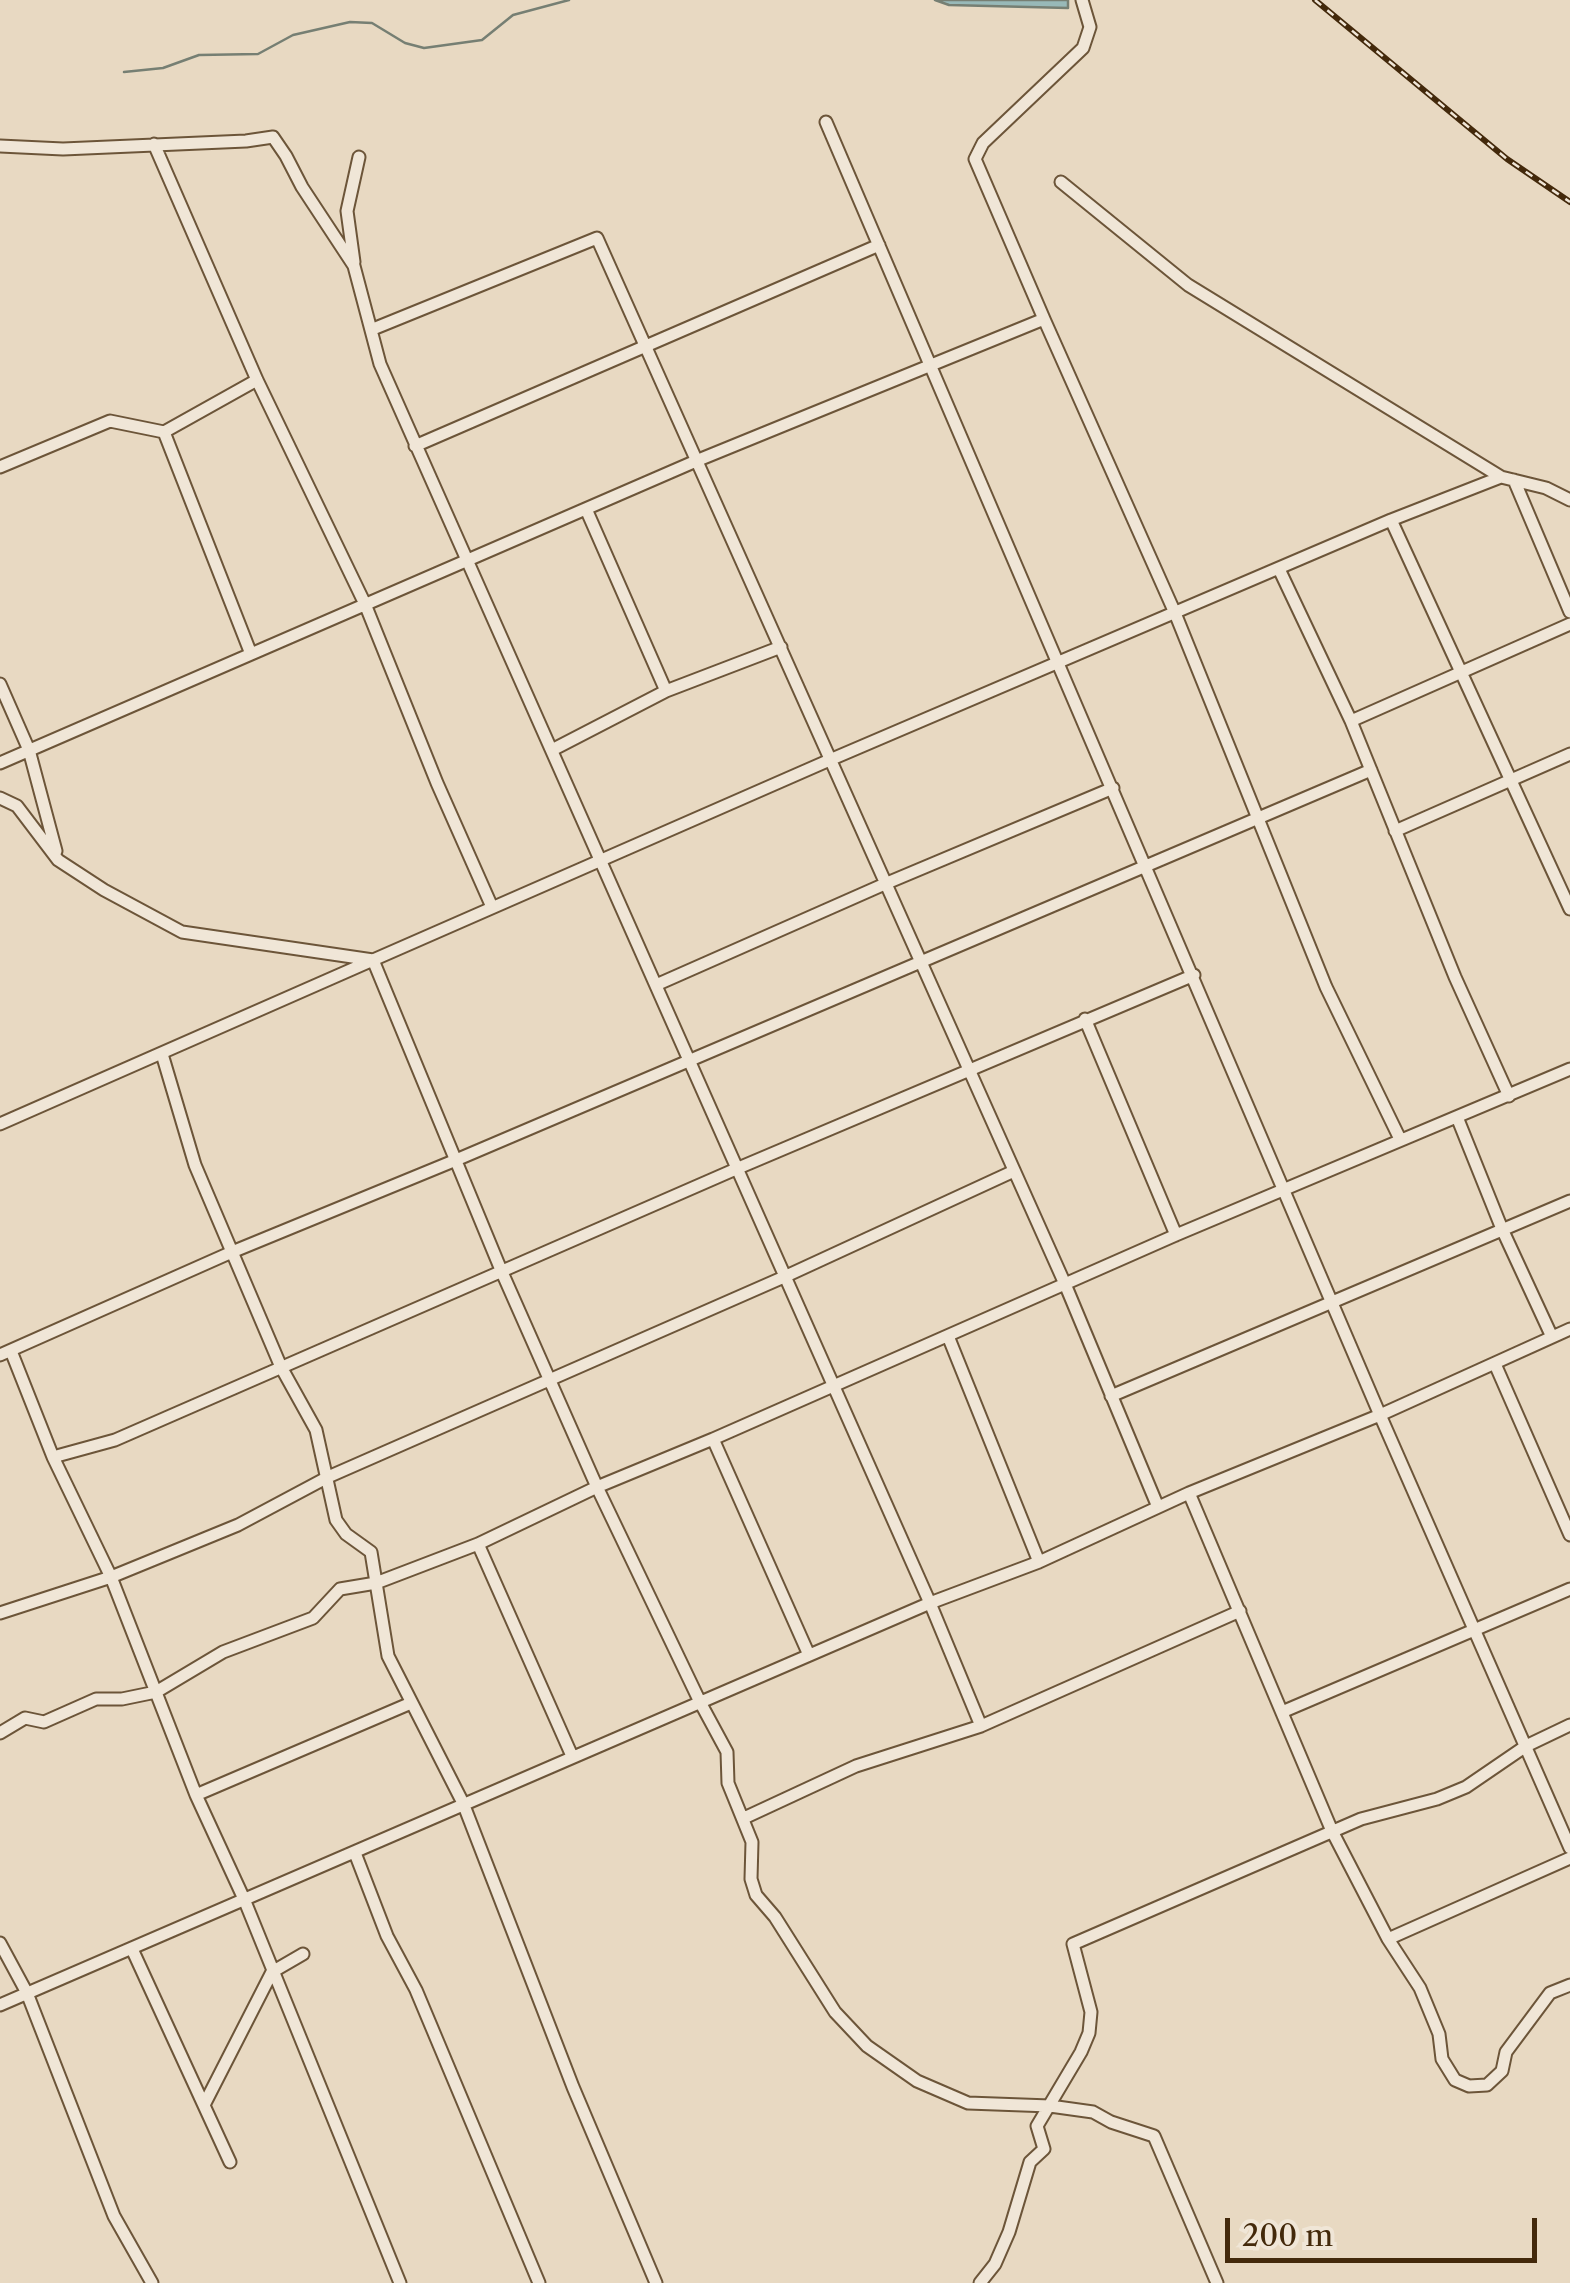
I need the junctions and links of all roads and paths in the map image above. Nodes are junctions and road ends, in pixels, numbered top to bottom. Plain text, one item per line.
1 (1082, 0) edge
2 (826, 122) dead end
3 (154, 144) junction
4 (0, 146) edge
5 (359, 156) dead end
6 (1061, 182) dead end
7 (879, 245) junction
8 (354, 266) junction
9 (1044, 320) junction
10 (373, 329) junction
11 (646, 345) junction
12 (930, 365) junction
13 (257, 380) junction
14 (164, 432) junction
15 (416, 446) junction
16 (696, 462) junction
17 (0, 467) edge
18 (1507, 479) junction
19 (1570, 500) edge
20 (586, 509) junction
21 (1391, 520) junction
22 (467, 560) junction
23 (1280, 569) junction
24 (365, 604) junction
25 (1570, 612) edge
26 (1176, 613) junction
27 (1570, 624) edge
28 (780, 646) junction
29 (251, 654) junction
30 (1060, 664) junction
31 (1461, 673) junction
32 (0, 684) edge
33 (666, 691) junction
34 (1352, 721) junction
35 (29, 750) junction
36 (552, 750) junction
37 (1570, 754) edge
38 (832, 759) junction
39 (0, 763) edge
40 (1371, 770) junction
41 (1511, 781) junction
42 (1113, 788) junction
43 (0, 798) edge
44 (1259, 816) junction
45 (1395, 831) junction
46 (600, 859) junction
47 (58, 860) junction
48 (1146, 868) junction
49 (886, 883) junction
50 (492, 907) junction
51 (1570, 910) edge
52 (373, 960) junction
53 (922, 963) junction
54 (1194, 975) junction
55 (656, 985) junction
56 (1085, 1018) junction
57 (162, 1054) junction
58 (690, 1062) junction
59 (970, 1070) junction
60 (1570, 1070) edge
61 (1509, 1096) junction
62 (1457, 1116) junction
63 (0, 1124) edge
64 (1400, 1139) junction
65 (456, 1160) junction
66 (736, 1169) junction
67 (1014, 1171) junction
68 (1285, 1190) junction
69 (1570, 1201) edge
70 (1502, 1229) junction
71 (1176, 1235) junction
72 (232, 1252) junction
73 (501, 1270) junction
74 (784, 1277) junction
75 (1065, 1284) junction
76 (1332, 1302) junction
77 (1570, 1329) edge
78 (948, 1336) junction
79 (1552, 1337) junction
80 (5, 1353) edge
81 (1495, 1364) junction
82 (281, 1367) junction
83 (550, 1378) junction
84 (832, 1388) junction
85 (1111, 1396) junction
86 (1380, 1415) junction
87 (713, 1439) junction
88 (53, 1457) junction
89 (328, 1477) junction
90 (598, 1487) junction
91 (1189, 1493) junction
92 (1158, 1507) junction
93 (1570, 1535) edge
94 (478, 1544) junction
95 (1039, 1562) junction
96 (111, 1577) junction
97 (376, 1583) junction
98 (1570, 1589) edge
99 (930, 1603) junction
100 (1240, 1611) junction
101 (0, 1613) edge
102 (1475, 1632) junction
103 (809, 1655) junction
104 (156, 1692) junction
105 (700, 1702) junction
106 (411, 1703) junction
107 (1282, 1712) junction
108 (1570, 1724) edge
109 (981, 1726) junction
110 (0, 1733) edge
111 (1526, 1746) junction
112 (572, 1756) junction
113 (196, 1795) junction
114 (463, 1803) junction
115 (744, 1818) junction
116 (1332, 1831) junction
117 (1570, 1848) edge
118 (355, 1852) junction
119 (1570, 1858) edge
120 (244, 1900) junction
121 (1388, 1938) junction
122 (0, 1943) edge
123 (132, 1948) junction
124 (303, 1954) dead end
125 (272, 1972) junction
126 (1570, 1984) edge
127 (27, 1993) junction
128 (0, 2005) edge
129 (204, 2105) junction
130 (1050, 2106) junction
131 (230, 2162) dead end
132 (152, 2283) edge
133 (400, 2283) edge
134 (539, 2283) edge
135 (656, 2283) edge
136 (980, 2283) edge
137 (1217, 2283) edge

1 - 9 street
2 - 7 street
3 - 4 street
3 - 8 street
3 - 13 street
5 - 8 street
6 - 18 street
7 - 11 street
7 - 12 street
8 - 10 street
9 - 12 street
9 - 26 street
10 - 11 street
10 - 15 street
11 - 15 street
11 - 16 street
12 - 16 street
12 - 30 street
13 - 14 street
13 - 24 street
14 - 17 street
14 - 29 street
15 - 22 street
16 - 20 street
16 - 28 street
18 - 19 street
18 - 21 street
18 - 25 street
20 - 22 street
20 - 33 street
21 - 23 street
21 - 31 street
22 - 24 street
22 - 36 street
23 - 26 street
23 - 34 street
24 - 29 street
24 - 50 street
26 - 30 street
26 - 44 street
27 - 31 street
28 - 33 street
28 - 38 street
29 - 35 street
30 - 38 street
30 - 42 street
31 - 34 street
31 - 41 street
32 - 35 street
33 - 36 street
34 - 40 street
35 - 39 street
35 - 47 street
36 - 46 street
37 - 41 street
38 - 46 street
38 - 49 street
40 - 44 street
40 - 45 street
41 - 45 street
41 - 51 street
42 - 48 street
42 - 49 street
43 - 47 street
44 - 48 street
44 - 64 street
45 - 61 street
46 - 50 street
46 - 55 street
47 - 52 street
48 - 53 street
48 - 54 street
49 - 53 street
49 - 55 street
50 - 52 street
52 - 57 street
52 - 65 street
53 - 58 street
53 - 59 street
54 - 56 street
54 - 68 street
55 - 58 street
56 - 59 street
56 - 71 street
57 - 63 street
57 - 72 street
58 - 65 street
58 - 66 street
59 - 66 street
59 - 67 street
60 - 61 street
61 - 62 street
62 - 64 street
62 - 70 street
64 - 68 street
65 - 72 street
65 - 73 street
66 - 73 street
66 - 74 street
67 - 74 street
67 - 75 street
68 - 71 street
68 - 76 street
69 - 70 street
70 - 76 street
70 - 79 street
71 - 75 street
72 - 80 street
72 - 82 street
73 - 82 street
73 - 83 street
74 - 83 street
74 - 84 street
75 - 78 street
75 - 85 street
76 - 85 street
76 - 86 street
77 - 79 street
78 - 84 street
78 - 95 street
79 - 81 street
80 - 88 street
81 - 86 street
81 - 93 street
82 - 88 street
82 - 89 street
83 - 89 street
83 - 90 street
84 - 87 street
84 - 99 street
85 - 92 street
86 - 91 street
86 - 102 street
87 - 90 street
87 - 103 street
88 - 96 street
89 - 96 street
89 - 97 street
90 - 94 street
90 - 105 street
91 - 92 street
91 - 100 street
92 - 95 street
94 - 97 street
94 - 112 street
95 - 99 street
96 - 101 street
96 - 104 street
97 - 104 street
97 - 106 street
98 - 102 street
99 - 103 street
99 - 109 street
100 - 107 street
100 - 109 street
102 - 107 street
102 - 111 street
103 - 105 street
104 - 110 street
104 - 113 street
105 - 112 street
105 - 115 street
106 - 113 street
106 - 114 street
107 - 116 street
108 - 111 street
109 - 115 street
111 - 116 street
111 - 117 street
112 - 114 street
113 - 120 street
114 - 118 street
114 - 135 street
115 - 130 street
116 - 121 street
116 - 130 street
118 - 120 street
118 - 134 street
119 - 121 street
120 - 123 street
120 - 125 street
121 - 126 street
122 - 127 street
123 - 127 street
123 - 129 street
124 - 125 street
125 - 129 street
125 - 133 street
127 - 128 street
127 - 132 street
129 - 131 street
130 - 136 street
130 - 137 street

